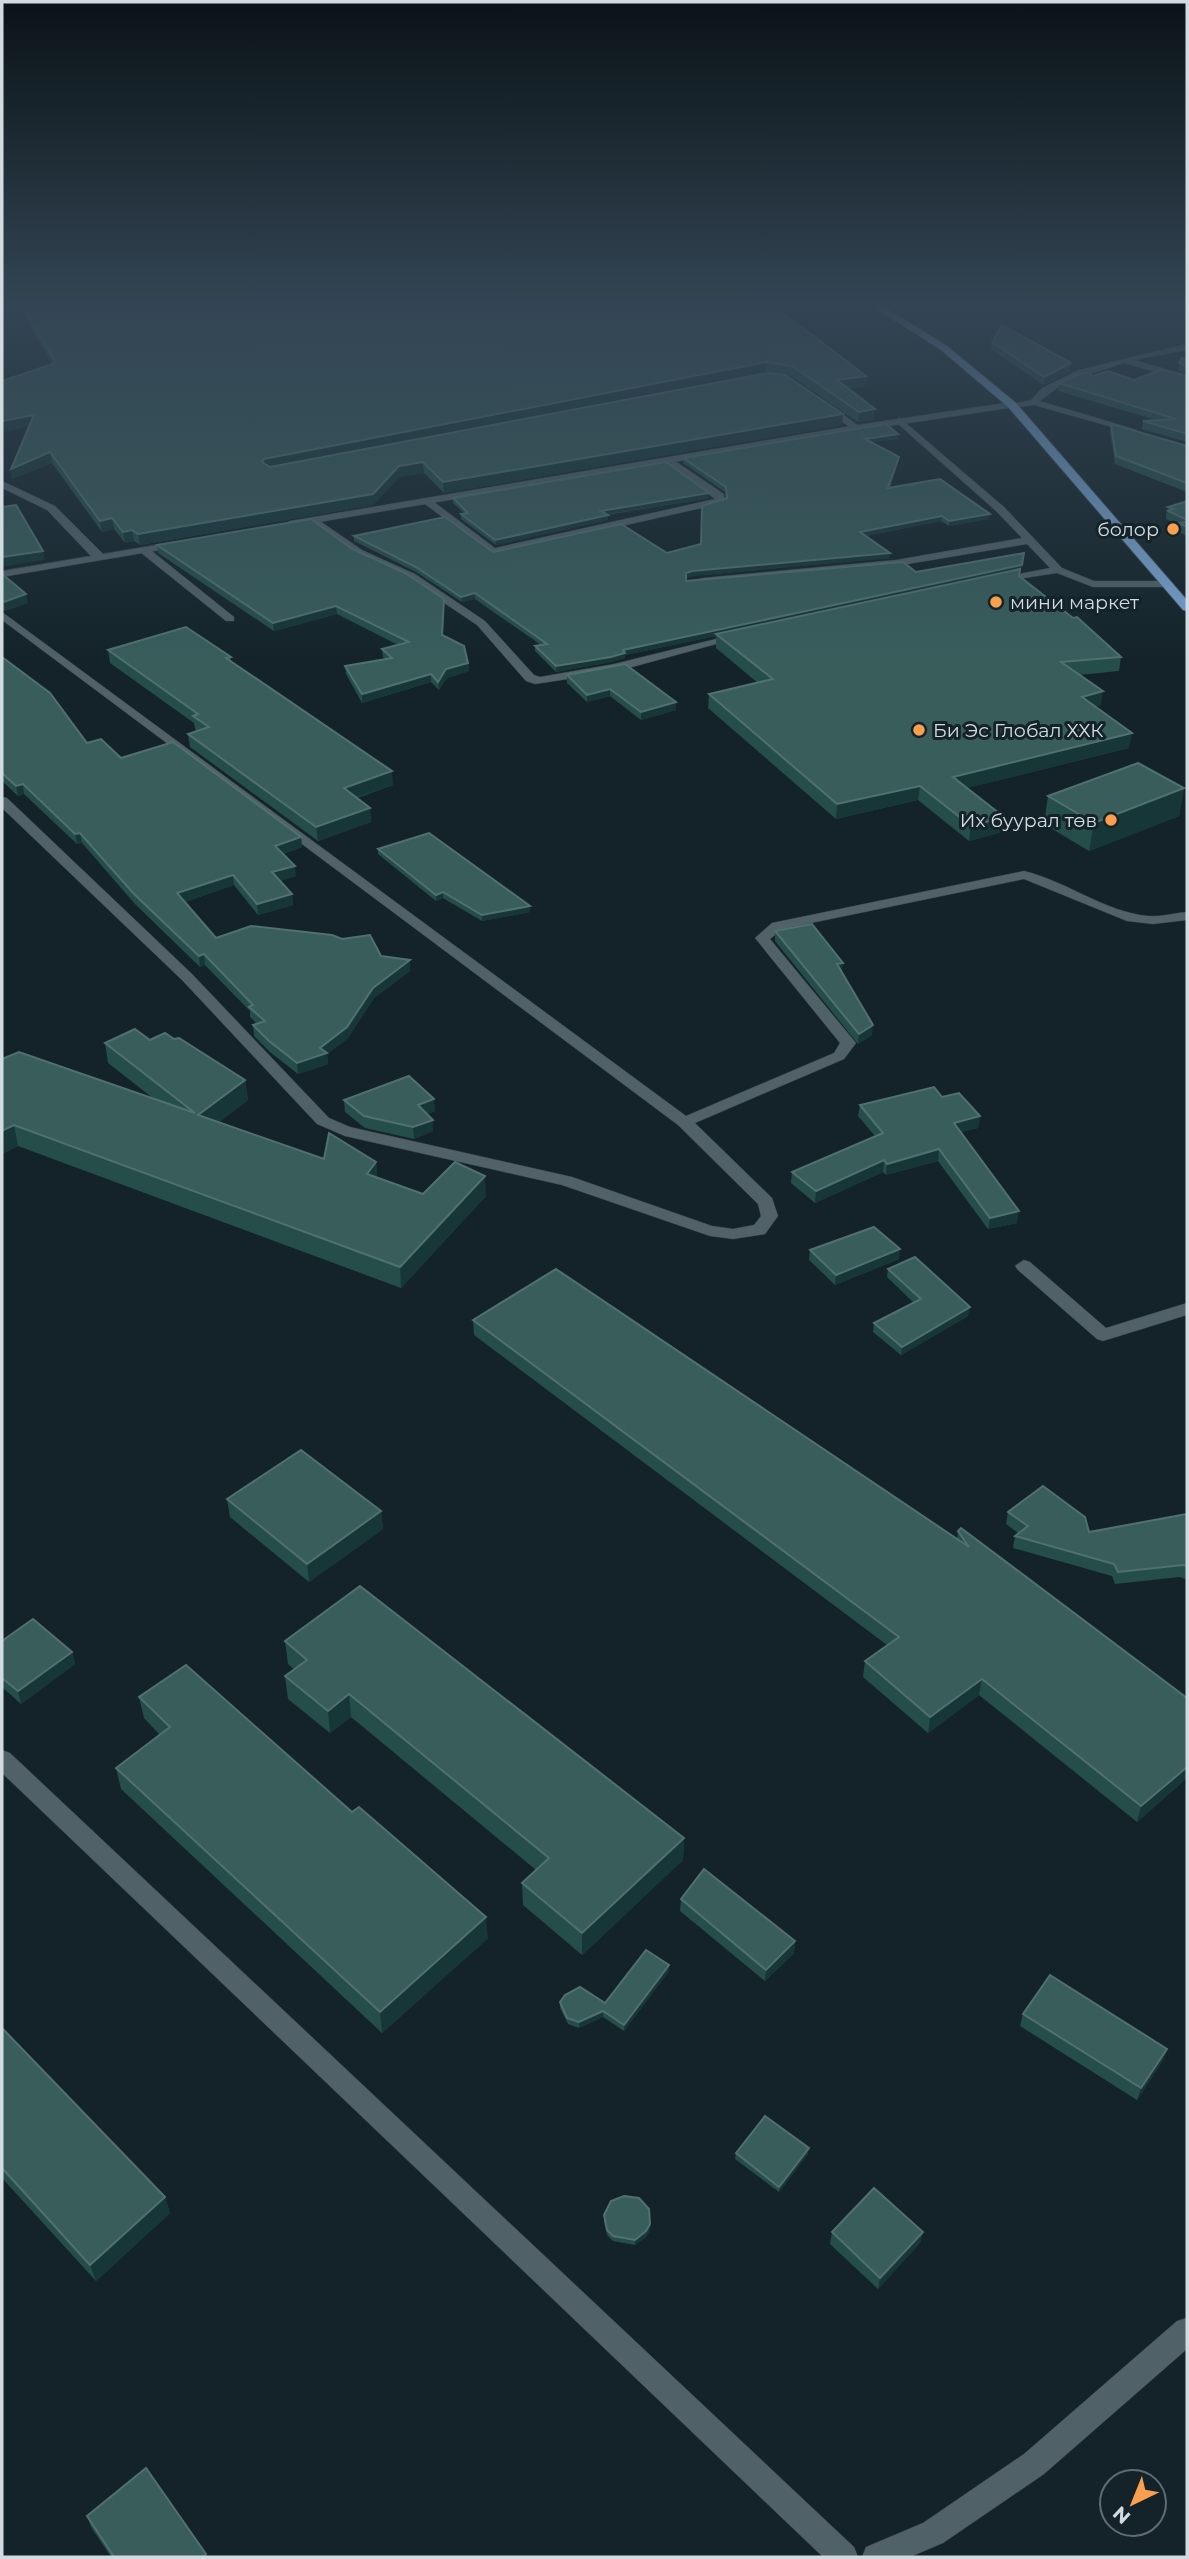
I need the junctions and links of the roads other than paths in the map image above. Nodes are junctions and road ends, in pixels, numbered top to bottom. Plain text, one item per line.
1 (852, 424) edge
2 (879, 424) edge
3 (904, 424) edge
4 (1029, 424) edge
5 (1108, 424) edge
6 (857, 428) junction
7 (1150, 437) edge
8 (668, 460) junction
9 (2, 484) edge
10 (426, 501) junction
11 (313, 520) junction
12 (274, 527) edge
13 (1030, 540) junction
14 (196, 541) edge
15 (144, 550) junction
16 (100, 557) junction
17 (1058, 570) junction
18 (2, 574) edge
19 (692, 582) edge
20 (982, 583) edge
21 (1168, 584) junction
22 (1187, 607) edge
23 (2, 615) edge
24 (230, 619) dead end
25 (753, 634) edge
26 (2, 801) edge
27 (1187, 916) edge
28 (684, 1122) junction
29 (1024, 1266) dead end
30 (1187, 1309) edge
31 (2, 1759) edge
32 (1187, 2332) edge
33 (844, 2557) edge
34 (876, 2557) edge

1 - 6 street
2 - 6 street
3 - 13 street
4 - 21 highway
5 - 7 street
6 - 8 street
8 - 10 street
8 - 10 street
9 - 16 street
10 - 11 street
11 - 12 street
11 - 25 street
13 - 17 street
13 - 19 street
14 - 15 street
15 - 16 street
15 - 24 street
16 - 18 street
17 - 20 street
17 - 21 street
21 - 22 highway
23 - 28 street
26 - 28 street
27 - 28 street
29 - 30 street
31 - 33 street
32 - 34 street

